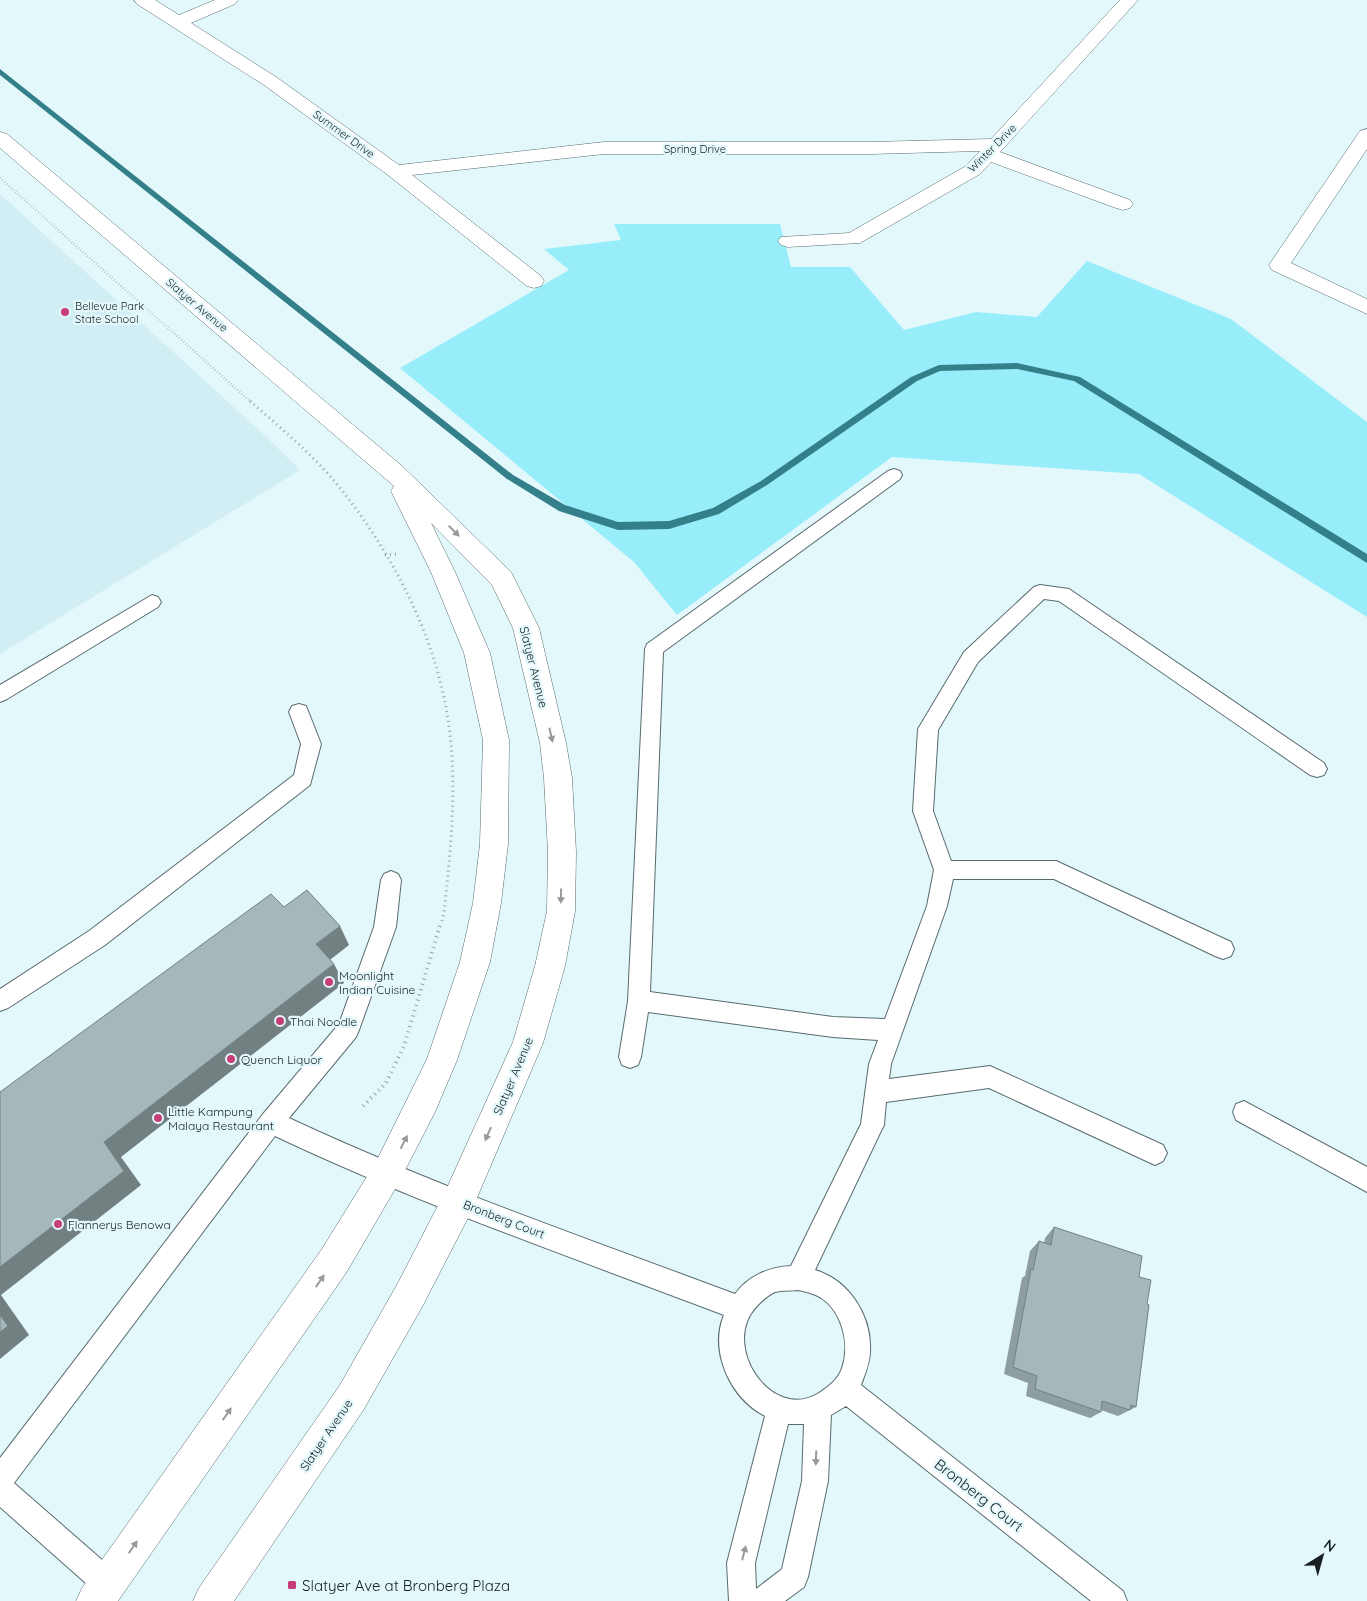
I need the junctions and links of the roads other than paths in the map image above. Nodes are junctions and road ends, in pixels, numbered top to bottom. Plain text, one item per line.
1 (143, 0) edge
2 (230, 0) edge
3 (1129, 0) edge
4 (179, 22) junction
5 (0, 138) edge
6 (1366, 140) edge
7 (992, 149) junction
8 (396, 171) junction
9 (1123, 204) dead end
10 (788, 241) dead end
11 (534, 281) dead end
12 (1367, 307) edge
13 (394, 472) junction
14 (894, 475) dead end
15 (152, 602) dead end
16 (0, 694) edge
17 (299, 712) dead end
18 (1317, 769) dead end
19 (944, 870) junction
20 (390, 880) dead end
21 (1223, 949) dead end
22 (0, 1001) edge
23 (639, 1001) junction
24 (892, 1030) junction
25 (630, 1057) dead end
26 (877, 1092) junction
27 (1244, 1112) dead end
28 (271, 1122) junction
29 (1155, 1153) dead end
30 (387, 1173) junction
31 (1367, 1180) edge
32 (458, 1202) junction
33 (798, 1278) junction
34 (740, 1308) junction
35 (845, 1390) junction
36 (818, 1409) junction
37 (779, 1410) junction
38 (0, 1480) edge
39 (0, 1489) edge
40 (101, 1592) edge
41 (212, 1601) edge
42 (743, 1601) edge
43 (763, 1601) edge
44 (1113, 1601) edge

1 - 4 street, Summer Drive
2 - 4 street
3 - 7 street, Winter Drive
4 - 8 street, Summer Drive
5 - 13 street, Slatyer Avenue
6 - 12 street
7 - 8 street, Spring Drive
7 - 9 street
7 - 10 street, Winter Drive
8 - 11 street, Summer Drive
30 -> 13 street, Slatyer Avenue
13 -> 32 street, Slatyer Avenue
14 - 23 lane
15 - 16 lane
17 - 22 lane
18 - 19 lane
19 - 21 lane
19 - 24 lane
20 - 28 lane
23 - 24 lane
23 - 25 lane
24 - 26 lane
26 - 29 lane
26 - 33 lane
27 - 31 lane
28 - 30 lane, Bronberg Court
28 - 38 lane
30 - 32 lane, Bronberg Court
40 -> 30 street, Slatyer Avenue
32 - 34 lane, Bronberg Court
32 - 41 street, Slatyer Avenue
33 - 34 lane
33 - 35 lane
34 - 37 lane
35 - 36 lane
35 - 44 lane, Bronberg Court
36 - 37 lane
36 -> 43 lane
42 -> 37 lane
39 - 40 lane

